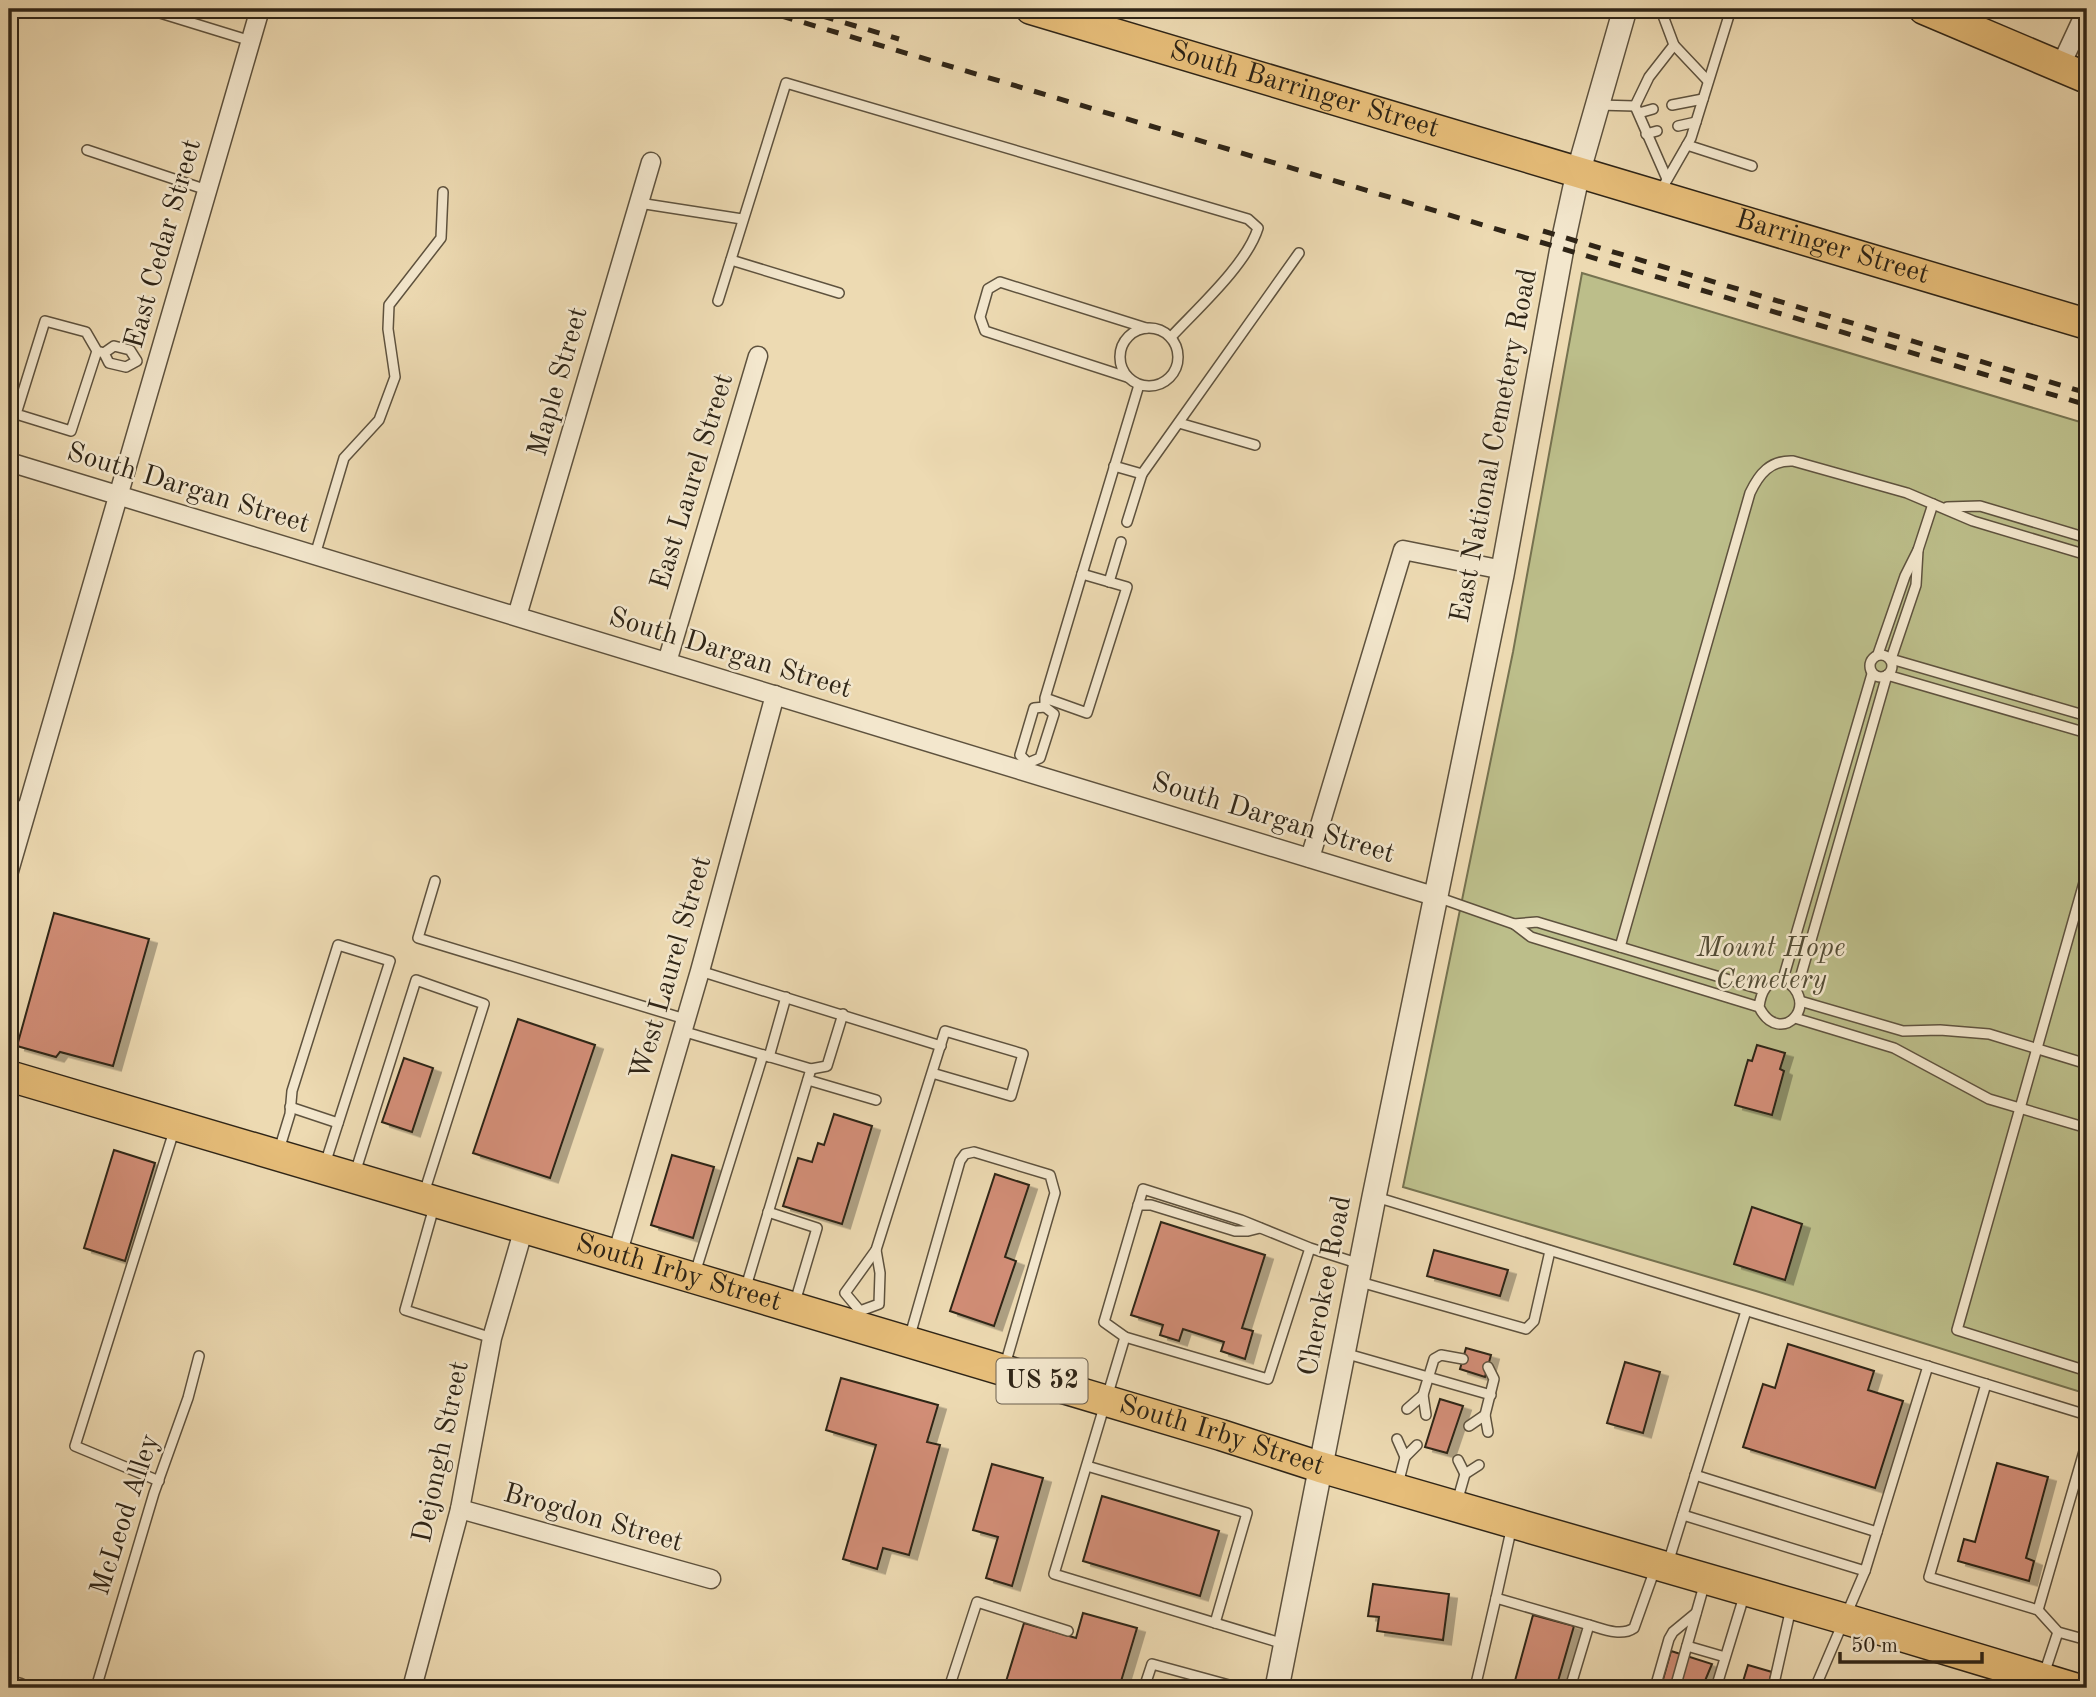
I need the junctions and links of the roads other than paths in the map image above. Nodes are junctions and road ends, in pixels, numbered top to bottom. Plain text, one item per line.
1 (147, 9) edge
2 (260, 9) edge
3 (1031, 9) edge
4 (1625, 9) edge
5 (1655, 9) edge
6 (1731, 9) edge
7 (1924, 9) edge
8 (2087, 9) edge
9 (251, 41) junction
10 (1674, 45) junction
11 (2060, 67) junction
12 (2087, 78) edge
13 (1707, 81) junction
14 (1703, 99) junction
15 (1598, 105) junction
16 (1672, 105) dead end
17 (1653, 109) dead end
18 (1637, 110) junction
19 (1696, 122) junction
20 (1678, 127) dead end
21 (1657, 131) dead end
22 (1646, 134) junction
23 (1687, 145) junction
24 (87, 150) dead end
25 (651, 162) dead end
26 (1752, 166) dead end
27 (1578, 173) junction
28 (1662, 188) junction
29 (207, 190) junction
30 (443, 192) dead end
31 (639, 203) junction
32 (742, 219) junction
33 (1299, 254) dead end
34 (731, 260) junction
35 (839, 293) dead end
36 (718, 302) dead end
37 (2087, 324) edge
38 (1146, 328) junction
39 (1171, 337) junction
40 (100, 352) junction
41 (758, 356) dead end
42 (137, 361) junction
43 (156, 366) junction
44 (1127, 377) junction
45 (1139, 385) junction
46 (1178, 422) junction
47 (1255, 446) dead end
48 (9, 462) edge
49 (1114, 466) junction
50 (1142, 474) junction
51 (119, 495) junction
52 (1937, 505) junction
53 (1127, 522) dead end
54 (2087, 538) edge
55 (1121, 542) dead end
56 (1918, 550) junction
57 (315, 555) junction
58 (2087, 555) edge
59 (1503, 570) junction
60 (1082, 574) junction
61 (1109, 582) junction
62 (517, 616) junction
63 (1878, 654) junction
64 (1891, 659) junction
65 (667, 662) junction
66 (1872, 674) junction
67 (1887, 675) junction
68 (775, 695) junction
69 (1045, 703) junction
70 (2087, 716) edge
71 (2087, 733) edge
72 (1026, 767) junction
73 (9, 803) edge
74 (27, 808) junction
75 (1310, 858) junction
76 (9, 871) edge
77 (2087, 872) edge
78 (435, 881) dead end
79 (1437, 897) junction
80 (1514, 924) junction
81 (1620, 947) junction
82 (700, 971) junction
83 (1783, 979) junction
84 (1797, 989) junction
85 (1763, 990) junction
86 (786, 997) junction
87 (1800, 1001) junction
88 (1759, 1007) junction
89 (843, 1014) junction
90 (1795, 1018) junction
91 (684, 1025) junction
92 (941, 1046) junction
93 (2036, 1049) junction
94 (766, 1056) junction
95 (2087, 1064) edge
96 (811, 1069) junction
97 (932, 1073) junction
98 (9, 1076) edge
99 (808, 1080) junction
100 (876, 1100) dead end
101 (290, 1107) junction
102 (2020, 1110) junction
103 (338, 1123) junction
104 (176, 1126) junction
105 (2087, 1128) edge
106 (278, 1156) junction
107 (323, 1169) junction
108 (353, 1178) junction
109 (1374, 1197) junction
110 (429, 1200) junction
111 (1138, 1205) junction
112 (768, 1212) junction
113 (524, 1228) junction
114 (1260, 1228) junction
115 (1310, 1248) junction
116 (876, 1250) junction
117 (1550, 1251) junction
118 (617, 1255) junction
119 (1360, 1273) junction
120 (694, 1278) junction
121 (744, 1293) junction
122 (793, 1307) junction
123 (1746, 1311) junction
124 (857, 1318) junction
125 (1125, 1336) junction
126 (492, 1338) junction
127 (908, 1342) junction
128 (1343, 1352) junction
129 (199, 1356) dead end
130 (1463, 1360) dead end
131 (1928, 1366) junction
132 (1488, 1367) dead end
133 (1003, 1370) junction
134 (2087, 1371) edge
135 (1429, 1378) junction
136 (1986, 1384) junction
137 (1423, 1395) junction
138 (1491, 1395) junction
139 (1107, 1401) junction
140 (1407, 1409) dead end
141 (1426, 1415) dead end
142 (1485, 1415) junction
143 (2087, 1415) edge
144 (1469, 1426) dead end
145 (1488, 1432) dead end
146 (1397, 1439) dead end
147 (2087, 1441) edge
148 (1417, 1445) dead end
149 (1405, 1457) junction
150 (1458, 1460) dead end
151 (1479, 1465) dead end
152 (1087, 1466) junction
153 (1320, 1467) junction
154 (1465, 1474) junction
155 (1695, 1475) junction
156 (159, 1481) junction
157 (1397, 1489) junction
158 (1455, 1507) junction
159 (460, 1509) junction
160 (1683, 1516) junction
161 (1512, 1523) junction
162 (1877, 1532) junction
163 (1661, 1567) junction
164 (1864, 1571) junction
165 (711, 1579) dead end
166 (1705, 1580) junction
167 (1745, 1591) junction
168 (1496, 1598) junction
169 (1792, 1605) junction
170 (2038, 1610) junction
171 (1696, 1613) junction
172 (1845, 1619) junction
173 (1215, 1623) junction
174 (1589, 1625) junction
175 (1068, 1631) dead end
176 (2058, 1632) junction
177 (2087, 1640) edge
178 (1285, 1644) junction
179 (1687, 1646) junction
180 (1725, 1657) junction
181 (2043, 1679) junction
182 (9, 1685) edge
183 (20, 1688) edge
184 (96, 1688) edge
185 (412, 1688) edge
186 (949, 1688) edge
187 (1144, 1688) edge
188 (1236, 1688) edge
189 (1277, 1688) edge
190 (1475, 1688) edge
191 (1570, 1688) edge
192 (1655, 1688) edge
193 (1675, 1688) edge
194 (1716, 1688) edge
195 (1773, 1688) edge
196 (1815, 1688) edge
197 (2074, 1688) edge

1 - 9 lane
2 - 9 street, East Cedar Street
3 - 27 main road, South Barringer Street
4 - 15 street, East National Cemetery Road
5 - 10 lane
6 - 13 lane
7 - 11 main road
8 - 11 street
9 - 29 street, East Cedar Street
10 - 13 lane
10 - 18 lane
11 - 12 main road
13 - 14 lane
14 - 16 lane
14 - 19 lane
15 - 18 lane
15 - 27 street, East National Cemetery Road
17 - 18 lane
18 - 22 lane
19 - 20 lane
19 - 23 lane
21 - 22 lane
22 - 28 lane
23 - 26 lane
23 - 28 lane
24 - 29 lane
25 - 31 street, Maple Street
27 - 28 main road, Barringer Street
27 - 59 street, East National Cemetery Road
28 - 37 main road, Barringer Street
29 - 43 street, East Cedar Street
30 - 57 lane
31 - 32 lane
31 - 62 street, Maple Street
32 - 34 lane
32 - 39 lane
33 - 46 lane
34 - 35 lane
34 - 36 lane
38 - 39 lane
38 - 44 lane
38 - 44 lane
39 - 45 lane
40 - 40 lane
40 - 42 lane
40 - 42 lane
41 - 65 street, East Laurel Street
42 - 43 lane
43 - 51 street, East Cedar Street
44 - 45 lane
45 - 49 lane
46 - 47 lane
46 - 50 lane
48 - 51 street, South Dargan Street
49 - 50 lane
49 - 60 lane
50 - 53 lane
51 - 57 street, South Dargan Street
51 - 74 street, East Cedar Street
52 - 54 lane
52 - 56 lane
52 - 58 lane
52 - 81 lane
55 - 61 lane
56 - 63 lane
56 - 64 lane
57 - 62 street, South Dargan Street
59 - 75 street
59 - 79 street, East National Cemetery Road
60 - 61 lane
60 - 69 lane
61 - 69 lane
62 - 65 street, South Dargan Street
63 - 64 lane
63 - 66 lane
64 - 67 lane
64 - 70 lane
65 - 68 street, South Dargan Street
66 - 67 lane
66 - 83 lane
67 - 71 lane
67 - 84 lane
68 - 72 street, South Dargan Street
68 - 82 street, West Laurel Street
69 - 72 lane
69 - 72 lane
72 - 75 street, South Dargan Street
73 - 74 lane
74 - 76 street, East Cedar Street
75 - 79 street, South Dargan Street
77 - 93 lane
78 - 91 lane
79 - 80 lane
79 - 109 street, Cherokee Road
80 - 81 lane
80 - 88 lane
81 - 85 lane
82 - 86 lane
82 - 91 street, West Laurel Street
83 - 84 lane
83 - 85 lane
84 - 87 lane
85 - 88 lane
86 - 89 lane
86 - 94 lane
87 - 90 lane
87 - 93 lane
88 - 90 lane
89 - 92 lane
89 - 96 lane
90 - 102 lane
91 - 94 lane
91 - 118 street, West Laurel Street
92 - 97 lane
92 - 97 lane
93 - 95 lane
93 - 102 lane
94 - 96 lane
94 - 120 lane
96 - 99 lane
97 - 116 lane
98 - 104 main road, South Irby Street / US 52
99 - 100 lane
99 - 112 lane
101 - 103 lane
101 - 103 lane
101 - 106 lane
102 - 105 lane
102 - 134 lane
103 - 107 lane
104 - 106 main road, South Irby Street / US 52
104 - 156 lane
106 - 107 main road, South Irby Street / US 52
107 - 108 main road, South Irby Street / US 52
108 - 110 main road, South Irby Street / US 52
108 - 110 lane
109 - 117 lane
109 - 119 street, Cherokee Road
110 - 113 main road, South Irby Street / US 52
110 - 126 lane
111 - 114 lane
111 - 114 lane
111 - 125 lane
112 - 121 lane
112 - 122 lane
113 - 118 main road, South Irby Street / US 52
113 - 126 street, Dejongh Street
114 - 115 lane
115 - 119 lane
115 - 125 lane
116 - 124 lane
116 - 124 lane
117 - 119 lane
117 - 123 lane
118 - 120 main road, South Irby Street / US 52
119 - 128 street, Cherokee Road
120 - 121 main road, South Irby Street / US 52
121 - 122 main road, South Irby Street / US 52
122 - 124 main road, South Irby Street / US 52
123 - 131 lane
123 - 155 lane
124 - 127 main road, South Irby Street / US 52
125 - 139 lane
126 - 159 street, Dejongh Street
127 - 133 main road, South Irby Street / US 52
127 - 133 lane
128 - 135 lane
128 - 153 street, Cherokee Road
129 - 156 lane, McLeod Alley
130 - 135 lane
131 - 136 lane
131 - 162 lane
132 - 138 lane
133 - 139 main road, South Irby Street / US 52
135 - 137 lane
135 - 138 lane
136 - 143 lane
136 - 170 lane
137 - 140 lane
137 - 141 lane
138 - 142 lane
139 - 152 lane
139 - 153 main road, South Irby Street / US 52
142 - 144 lane
142 - 145 lane
146 - 149 lane
147 - 170 lane
148 - 149 lane
149 - 157 lane
150 - 154 lane
151 - 154 lane
152 - 173 lane
152 - 173 lane
153 - 157 main road, South Irby Street / US 52
153 - 178 street, Cherokee Road
154 - 158 lane
155 - 160 lane
155 - 162 lane
156 - 184 lane, McLeod Alley
157 - 158 main road, South Irby Street / US 52
158 - 161 main road, South Irby Street / US 52
159 - 165 street, Brogdon Street
159 - 185 street, Dejongh Street
160 - 163 lane
160 - 164 lane
161 - 163 main road, South Irby Street / US 52
161 - 168 lane
162 - 164 lane
163 - 166 main road, South Irby Street / US 52
163 - 174 lane
164 - 172 lane
166 - 167 main road, South Irby Street / US 52
166 - 171 lane
167 - 169 main road, South Irby Street / US 52
167 - 180 lane
168 - 174 lane
168 - 190 lane
169 - 172 main road, South Irby Street / US 52
169 - 195 lane
170 - 176 lane
171 - 179 lane
171 - 192 lane
172 - 181 main road, South Irby Street / US 52
172 - 196 lane
173 - 178 lane
174 - 191 lane
175 - 186 lane
176 - 177 lane
176 - 181 lane
178 - 189 street, Cherokee Road
179 - 180 lane
179 - 193 lane
180 - 194 lane
181 - 197 main road, South Irby Street / US 52
182 - 183 street
187 - 188 lane

